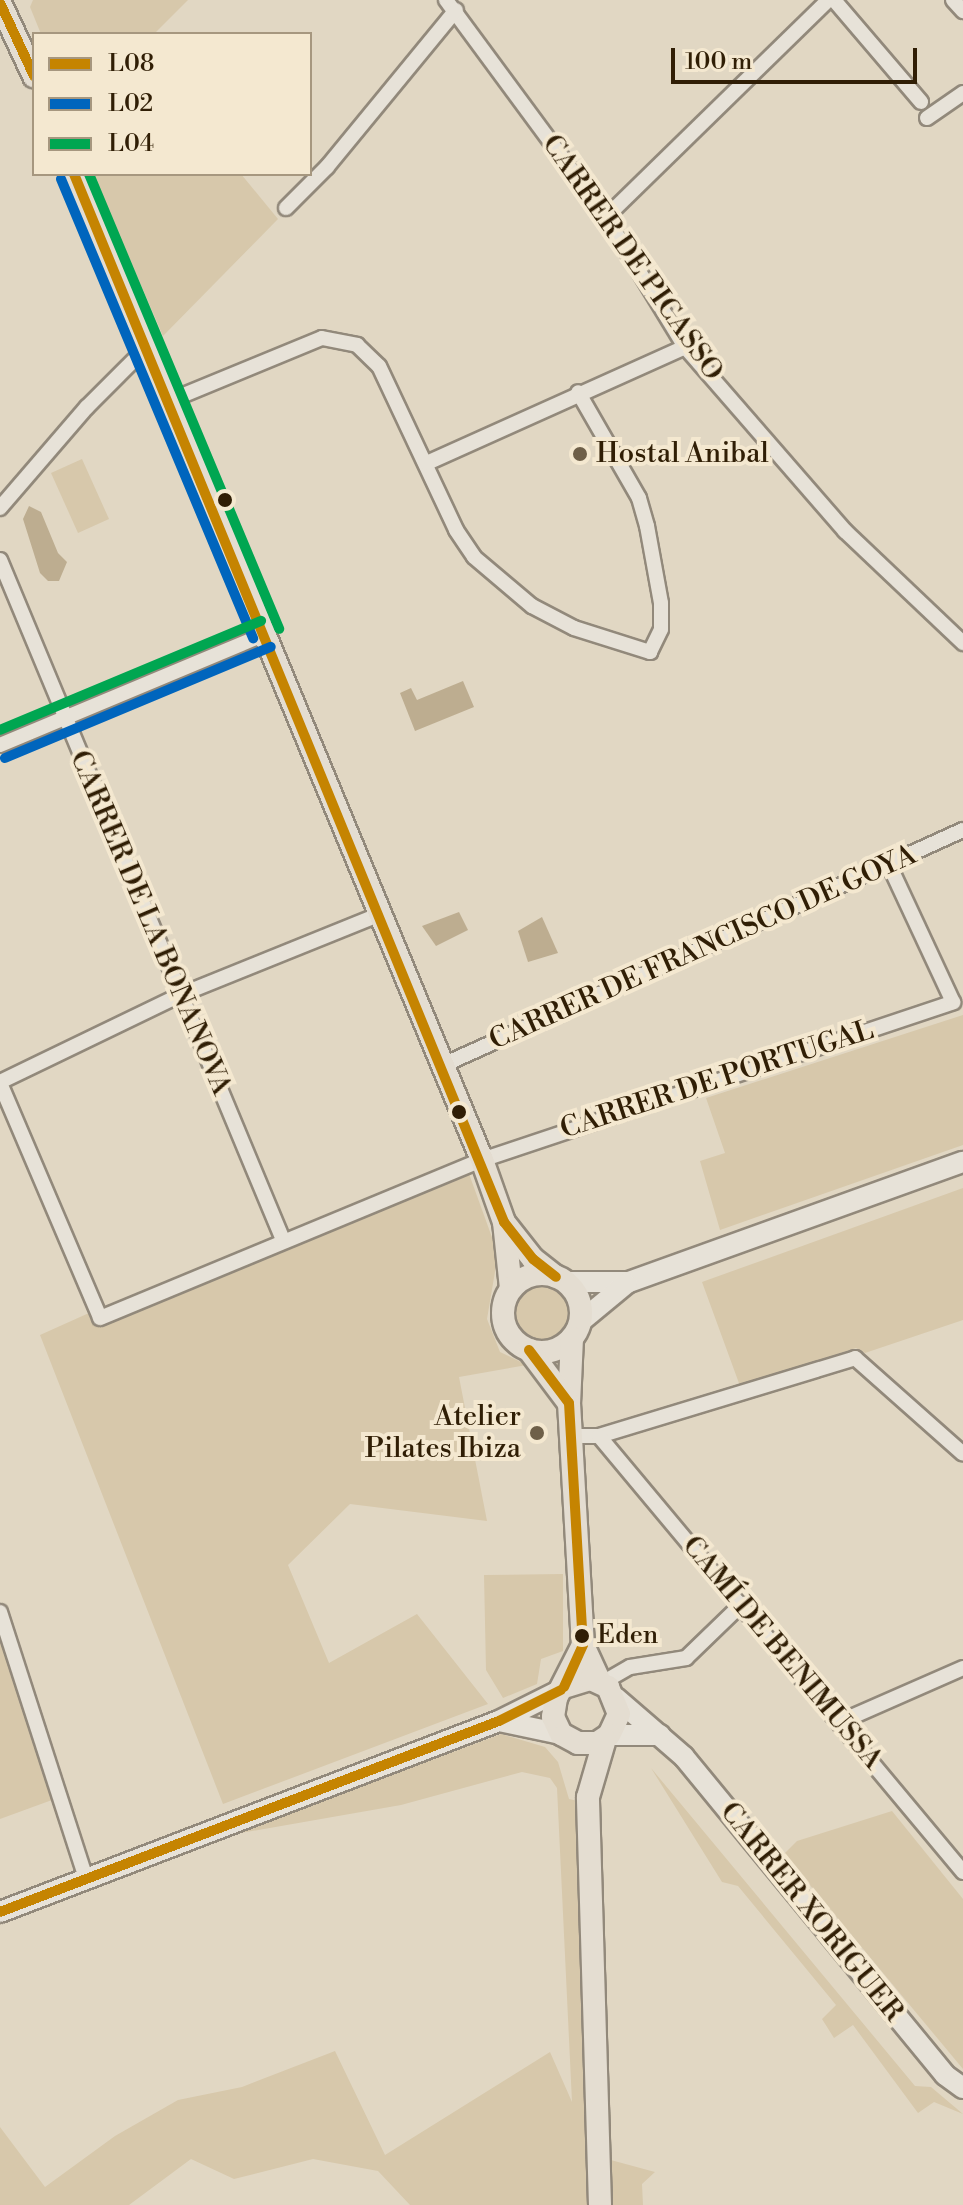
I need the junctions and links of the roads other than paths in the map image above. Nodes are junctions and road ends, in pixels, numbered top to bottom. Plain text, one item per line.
1 (15, 0) edge
2 (831, 0) edge
3 (953, 0) edge
4 (0, 3) edge
5 (451, 5) edge
6 (963, 11) edge
7 (19, 39) junction
8 (32, 71) edge
9 (963, 93) edge
10 (921, 102) dead end
11 (927, 118) dead end
12 (75, 176) edge
13 (286, 208) dead end
14 (606, 217) junction
15 (685, 347) junction
16 (146, 348) junction
17 (578, 392) junction
18 (169, 401) junction
19 (427, 463) junction
20 (0, 508) edge
21 (0, 560) edge
22 (266, 634) junction
23 (963, 643) edge
24 (65, 718) junction
25 (0, 745) edge
26 (963, 830) edge
27 (889, 865) junction
28 (380, 914) junction
29 (180, 995) junction
30 (443, 1065) junction
31 (0, 1082) edge
32 (482, 1160) junction
33 (963, 1162) edge
34 (504, 1222) junction
35 (283, 1240) junction
36 (560, 1279) junction
37 (629, 1282) junction
38 (511, 1289) junction
39 (576, 1330) junction
40 (529, 1350) junction
41 (569, 1403) junction
42 (571, 1436) junction
43 (599, 1436) junction
44 (963, 1454) edge
45 (742, 1604) junction
46 (0, 1612) edge
47 (583, 1645) junction
48 (963, 1668) edge
49 (562, 1688) junction
50 (606, 1688) junction
51 (499, 1721) junction
52 (840, 1722) junction
53 (660, 1735) junction
54 (565, 1737) junction
55 (607, 1737) junction
56 (588, 1797) junction
57 (963, 1872) edge
58 (86, 1879) junction
59 (0, 1912) edge
60 (963, 2088) edge
61 (600, 2205) edge

1 - 7 main road
2 - 10 street
2 - 14 street
3 - 6 street
4 - 7 main road
5 - 13 street
5 - 14 street, CARRER DE PICASSO
7 - 8 main road
9 - 11 street
12 - 16 main road
14 - 15 street, CARRER DE PICASSO
15 - 17 street
15 - 23 street, CARRER DE PICASSO
16 - 18 main road
16 - 20 street
17 - 19 street
17 - 19 street
18 - 19 street
18 - 22 main road
21 - 24 street, CARRER DE LA BONANOVA
22 - 24 street
22 - 28 main road
24 - 25 street
24 - 29 street, CARRER DE LA BONANOVA
26 - 27 street, CARRER DE FRANCISCO DE GOYA
27 - 30 street, CARRER DE FRANCISCO DE GOYA
27 - 32 street, CARRER DE PORTUGAL
28 - 29 street
28 - 30 main road
29 - 31 street
29 - 35 street, CARRER DE LA BONANOVA
30 - 32 main road
31 - 35 street, CARRER DE PORTUGAL
32 - 34 main road
32 - 35 street, CARRER DE PORTUGAL
33 - 37 street
34 - 36 main road
34 - 38 main road
36 - 37 street
36 - 38 main road
36 - 39 main road
37 - 39 street
38 - 40 main road
39 - 40 main road
39 - 41 main road
40 - 41 main road
41 - 42 main road
42 - 43 street
42 - 47 main road
43 - 44 street
43 - 45 street, CAMÍ DE BENIMUSSA
45 - 50 street
45 - 52 street, CAMÍ DE BENIMUSSA
46 - 58 street
47 - 49 main road
47 - 50 main road
48 - 52 street
49 - 50 main road
49 - 51 street
49 - 54 main road
50 - 53 street, CARRER XORIGUER
50 - 55 main road
51 - 54 street
51 - 58 street
52 - 57 street, CAMÍ DE BENIMUSSA
53 - 55 street
53 - 60 street, CARRER XORIGUER
54 - 55 main road
54 - 56 main road
55 - 56 main road
56 - 61 main road
58 - 59 street

